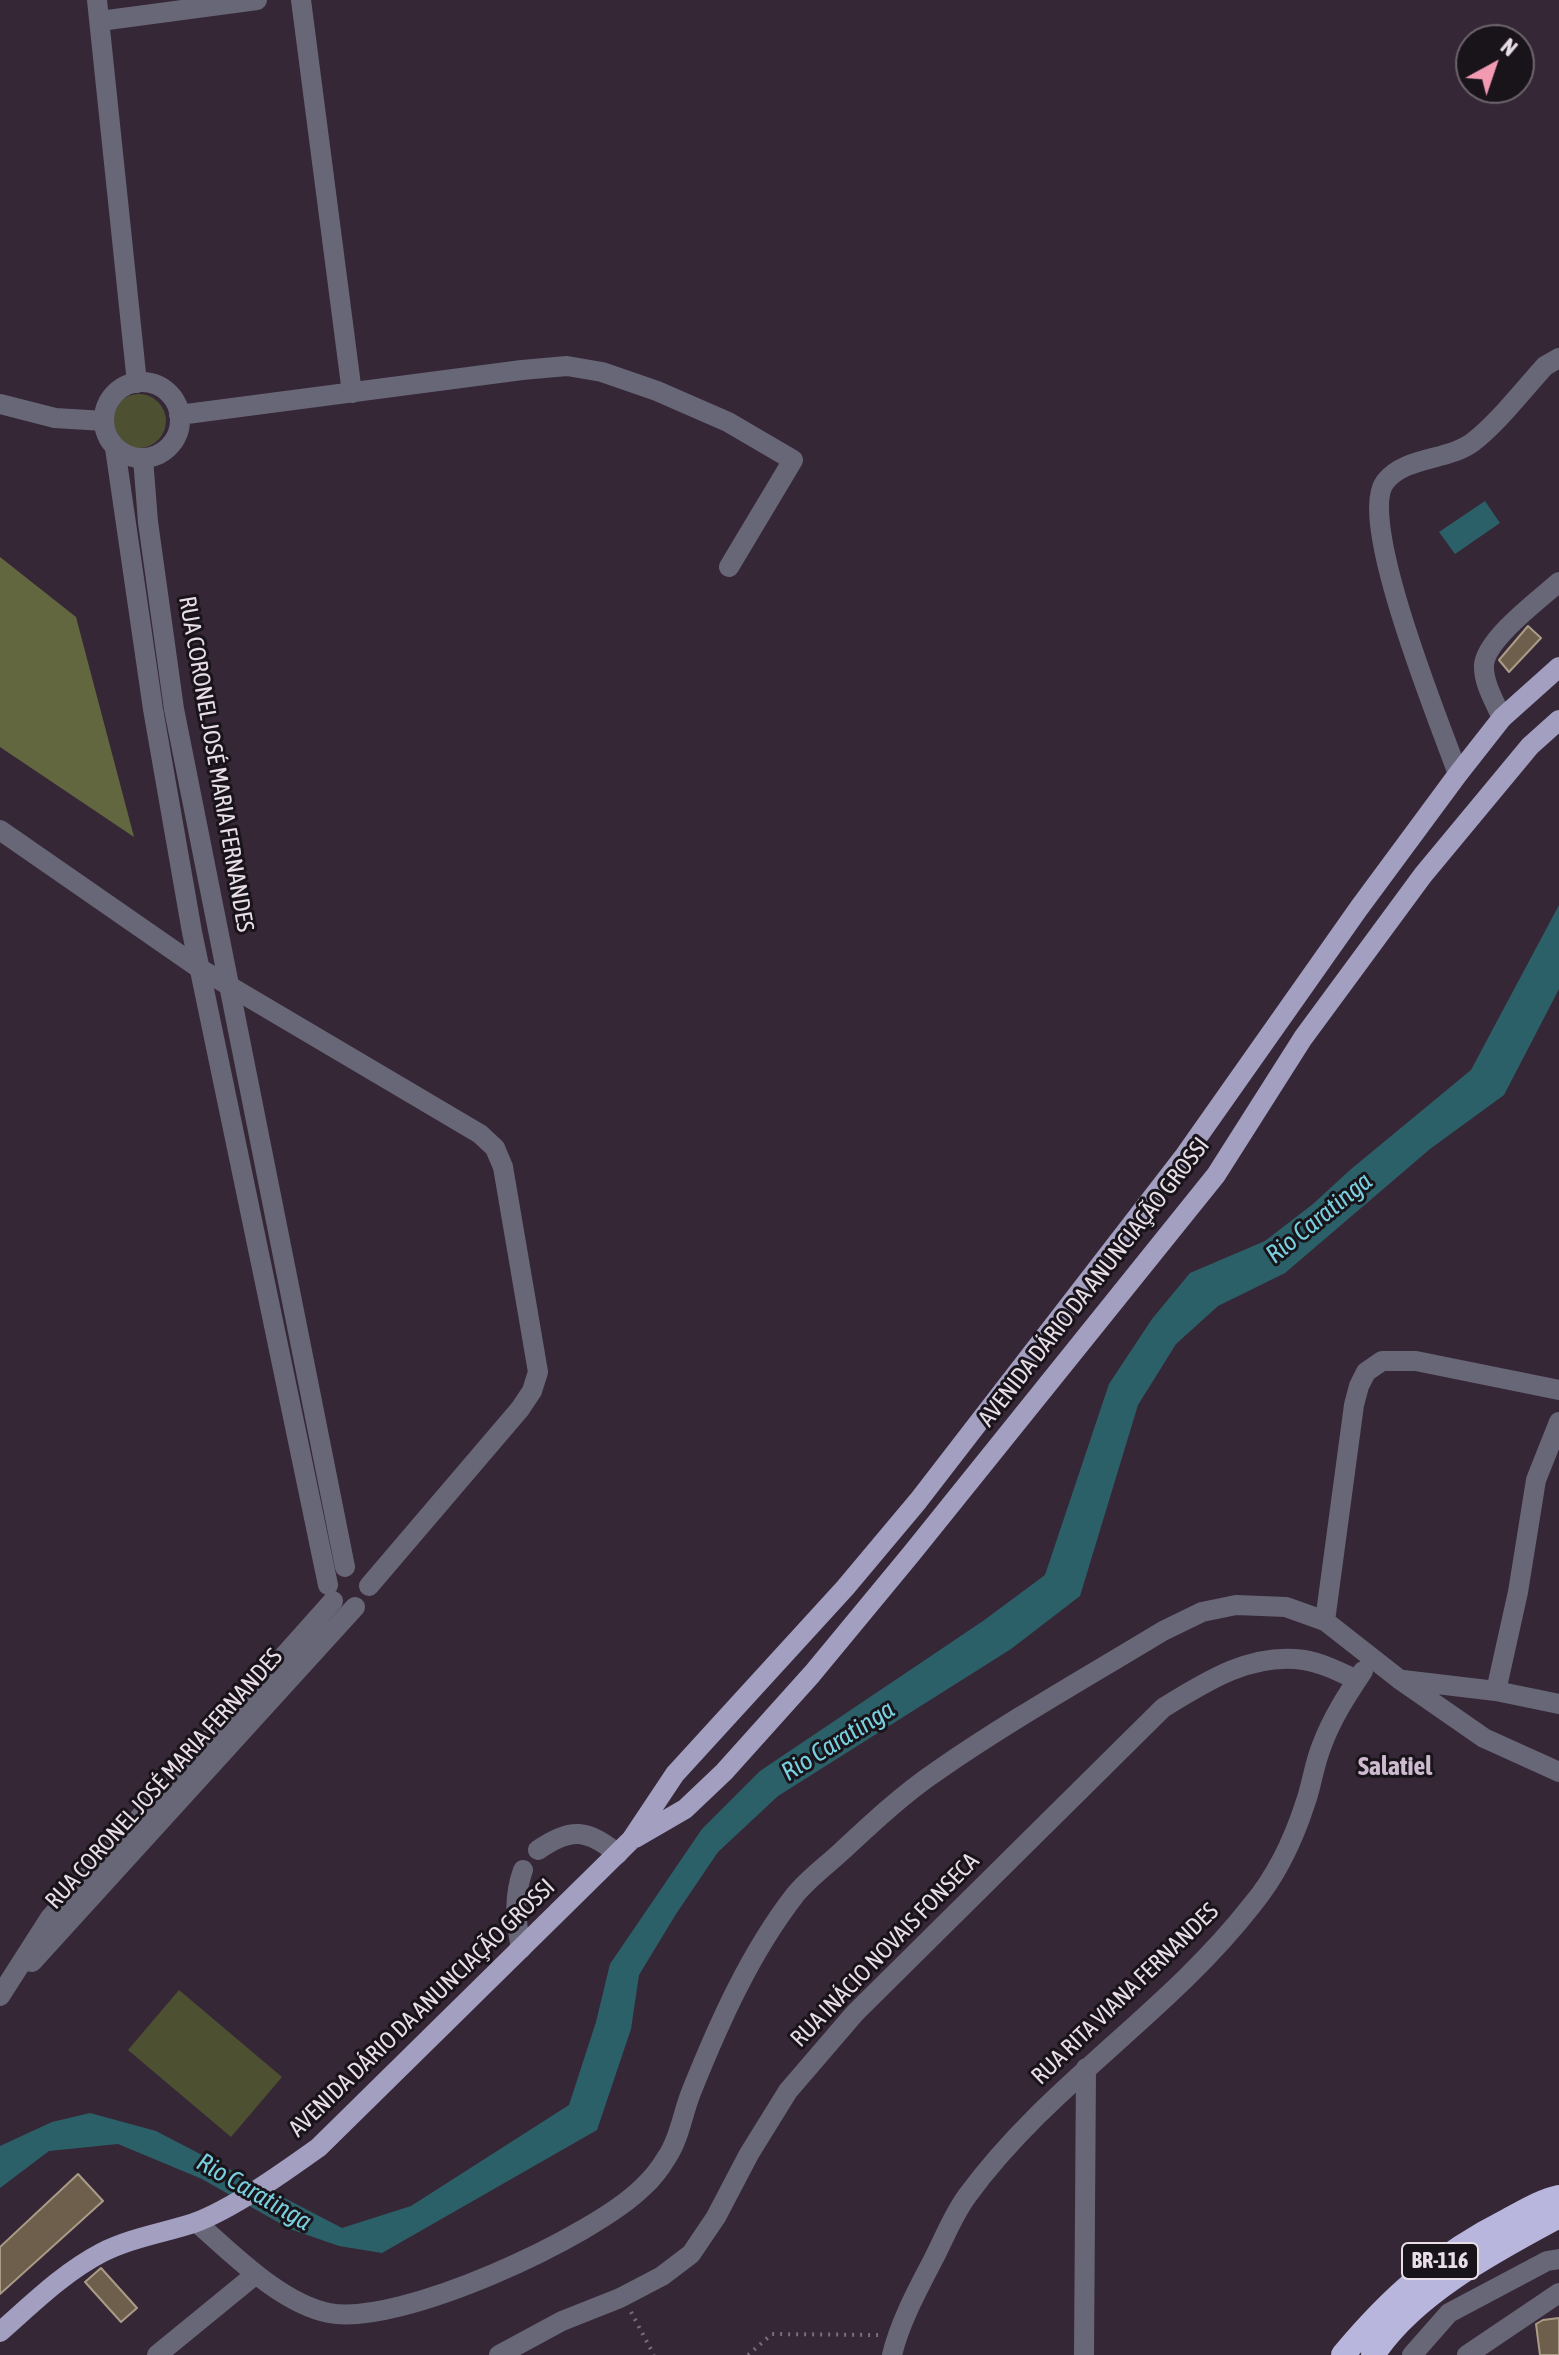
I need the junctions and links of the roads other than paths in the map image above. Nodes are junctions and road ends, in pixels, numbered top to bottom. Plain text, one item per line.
1 (97, 0) edge
2 (257, 0) edge
3 (301, 0) edge
4 (100, 21) junction
5 (1559, 358) edge
6 (137, 383) junction
7 (352, 393) junction
8 (0, 404) edge
9 (179, 415) junction
10 (104, 421) junction
11 (115, 448) junction
12 (143, 458) junction
13 (729, 567) dead end
14 (1559, 582) edge
15 (1559, 667) edge
16 (1502, 718) junction
17 (1559, 720) edge
18 (1458, 774) junction
19 (0, 830) edge
20 (192, 932) junction
21 (220, 938) junction
22 (199, 968) junction
23 (229, 984) junction
24 (1185, 1155) junction
25 (1216, 1175) junction
26 (1559, 1390) edge
27 (1559, 1422) edge
28 (345, 1567) junction
29 (369, 1586) junction
30 (330, 1593) junction
31 (355, 1607) junction
32 (1325, 1621) junction
33 (1371, 1657) junction
34 (1399, 1679) junction
35 (1357, 1680) junction
36 (1496, 1691) junction
37 (1559, 1704) edge
38 (1559, 1772) edge
39 (625, 1847) junction
40 (538, 1850) dead end
41 (523, 1870) dead end
42 (521, 1949) junction
43 (5, 1990) edge
44 (1086, 2068) junction
45 (1559, 2197) edge
46 (1559, 2216) edge
47 (196, 2222) junction
48 (1559, 2259) edge
49 (256, 2274) junction
50 (1559, 2293) edge
51 (0, 2332) edge
52 (895, 2345) edge
53 (157, 2355) edge
54 (499, 2355) edge
55 (1084, 2355) edge
56 (1343, 2355) edge
57 (1373, 2355) edge
58 (1412, 2355) edge
59 (1467, 2355) edge

1 - 4 street
2 - 4 street
3 - 7 street
4 - 6 street
5 - 18 street
6 - 9 street
6 - 10 street
7 - 9 street
7 - 13 street
8 - 10 street
9 - 12 street
10 - 11 street
11 - 12 street
11 - 20 street
12 - 21 street, RUA CORONEL JOSÉ MARIA FERNANDES
14 - 16 street
15 - 16 main road, AVENIDA DÁRIO DA ANUNCIAÇÃO GROSSI
16 - 18 main road, AVENIDA DÁRIO DA ANUNCIAÇÃO GROSSI
17 - 25 main road, AVENIDA DÁRIO DA ANUNCIAÇÃO GROSSI
18 - 24 main road, AVENIDA DÁRIO DA ANUNCIAÇÃO GROSSI
19 - 22 street
20 - 21 street
20 - 22 street
21 - 23 street, RUA CORONEL JOSÉ MARIA FERNANDES
22 - 23 street
22 - 30 street
23 - 28 street, RUA CORONEL JOSÉ MARIA FERNANDES
23 - 29 street
24 - 25 main road
24 - 39 main road, AVENIDA DÁRIO DA ANUNCIAÇÃO GROSSI
25 - 39 main road, AVENIDA DÁRIO DA ANUNCIAÇÃO GROSSI
26 - 32 street
27 - 36 street
28 - 29 street
28 - 30 street
29 - 31 street
30 - 31 street
30 - 43 street, RUA CORONEL JOSÉ MARIA FERNANDES
31 - 43 street, RUA CORONEL JOSÉ MARIA FERNANDES
32 - 33 street
32 - 49 street
33 - 34 street
33 - 35 street, RUA RITA VIANA FERNANDES
34 - 36 street
34 - 38 street
35 - 44 street, RUA RITA VIANA FERNANDES
35 - 54 street, RUA INÁCIO NOVAIS FONSECA
36 - 37 street
39 - 40 street
39 - 42 main road, AVENIDA DÁRIO DA ANUNCIAÇÃO GROSSI
41 - 42 street
42 - 47 main road, AVENIDA DÁRIO DA ANUNCIAÇÃO GROSSI
44 - 52 street, RUA RITA VIANA FERNANDES
44 - 55 street
45 - 56 highway, BR-116
46 - 57 highway, BR-116
47 - 49 street
47 - 51 main road, AVENIDA DÁRIO DA ANUNCIAÇÃO GROSSI
48 - 58 street
49 - 53 street
50 - 59 street

